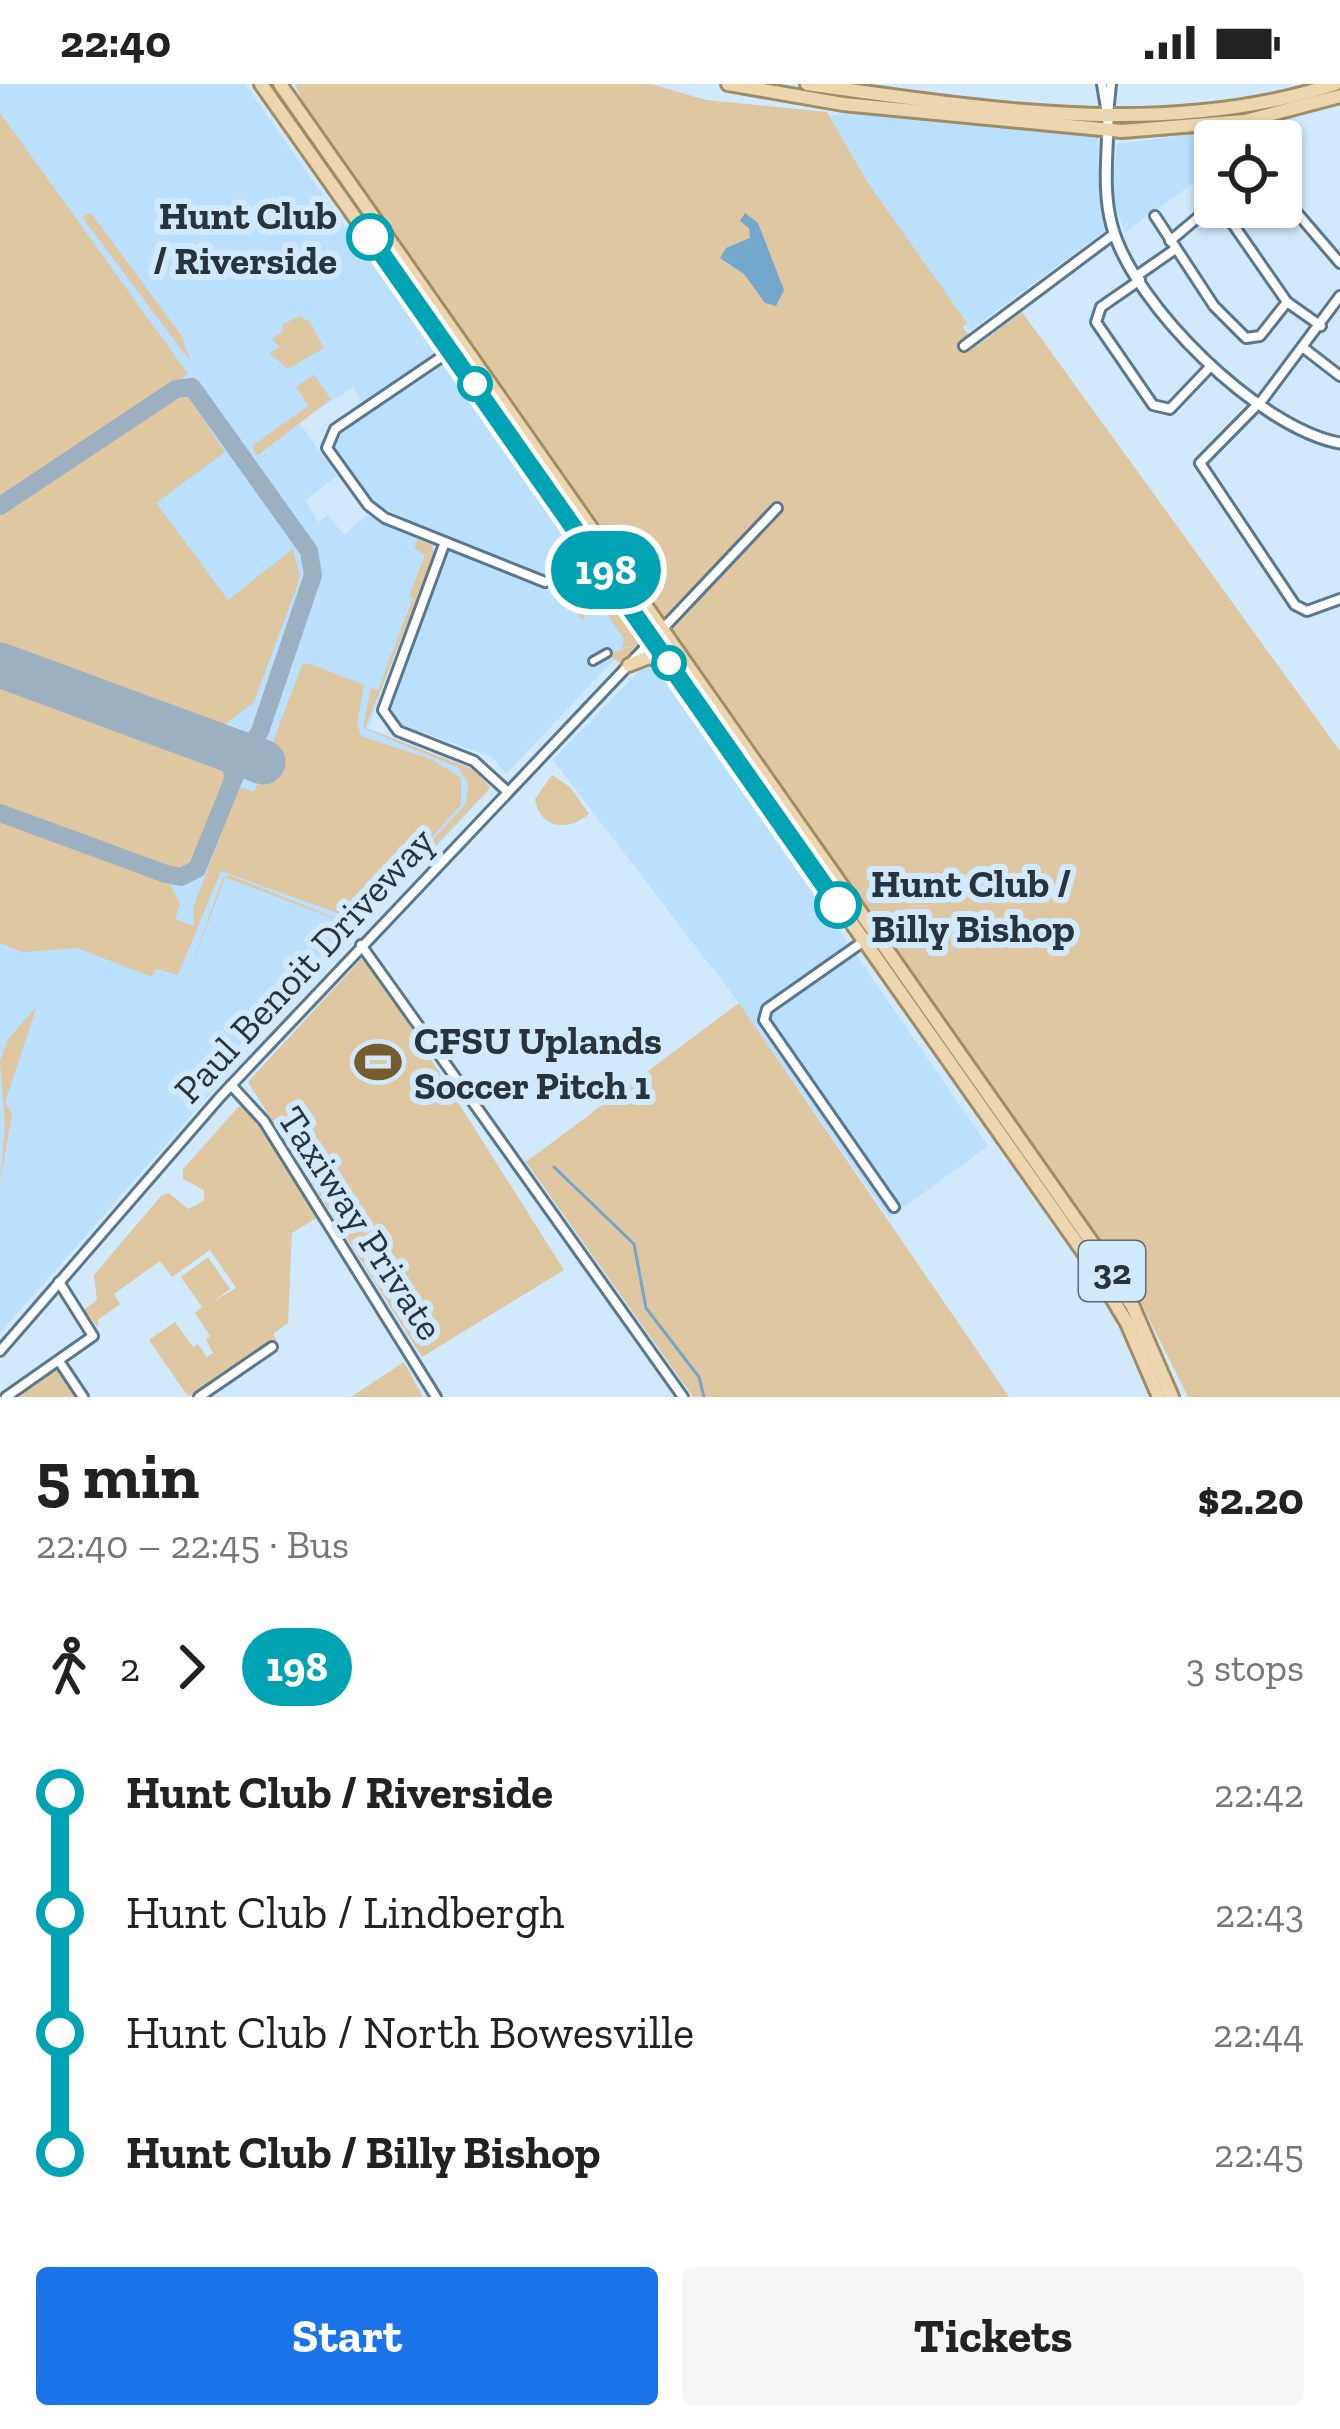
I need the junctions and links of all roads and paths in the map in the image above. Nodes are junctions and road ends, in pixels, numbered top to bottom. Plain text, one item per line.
1 (261, 84) edge
2 (728, 84) edge
3 (807, 84) edge
4 (1102, 84) edge
5 (1111, 84) edge
6 (1335, 84) edge
7 (282, 86) edge
8 (842, 92) edge
9 (1340, 96) edge
10 (1108, 123) junction
11 (1155, 216) dead end
12 (1302, 219) edge
13 (367, 222) junction
14 (1194, 226) edge
15 (1234, 228) edge
16 (1114, 234) junction
17 (1172, 245) junction
18 (1340, 263) edge
19 (1140, 277) junction
20 (1340, 296) edge
21 (1287, 302) junction
22 (1321, 326) junction
23 (964, 346) dead end
24 (456, 347) junction
25 (1305, 349) junction
26 (1210, 367) junction
27 (1340, 376) edge
28 (1259, 404) junction
29 (1340, 443) edge
30 (776, 508) dead end
31 (445, 542) junction
32 (545, 582) dead end
33 (1340, 599) edge
34 (658, 635) junction
35 (606, 657) dead end
36 (593, 661) dead end
37 (629, 665) junction
38 (670, 665) junction
39 (508, 792) junction
40 (869, 938) junction
41 (361, 946) junction
42 (231, 1085) junction
43 (894, 1207) dead end
44 (59, 1282) junction
45 (272, 1347) dead end
46 (0, 1351) edge
47 (59, 1361) junction
48 (6, 1397) edge
49 (83, 1397) edge
50 (199, 1397) edge
51 (436, 1397) edge
52 (682, 1397) edge
53 (1159, 1397) edge
54 (1172, 1397) edge

1 - 13 main road, 32
2 - 8 main road
3 - 8 main road
4 - 10 street
5 - 10 street
6 - 10 main road
7 - 13 main road, 32
8 - 10 main road
9 - 10 main road
10 - 16 street
11 - 17 street
12 - 18 street
13 - 24 main road, 32
14 - 17 street
15 - 21 street
16 - 19 street
16 - 23 street
17 - 19 street
17 - 21 street
19 - 26 street
19 - 26 street
20 - 22 street
21 - 22 street
22 - 25 street
24 - 31 street
24 - 34 main road, 32
25 - 27 street
25 - 28 street
26 - 28 street
28 - 29 street
28 - 33 street
30 - 34 street, Paul Benoit Driveway
31 - 32 street
31 - 39 street
34 - 37 street, Paul Benoit Driveway
34 - 38 main road, 32
34 - 40 main road, 32
35 - 36 street
37 - 38 main road
37 - 39 street, Paul Benoit Driveway
38 - 40 main road, 32
39 - 41 street, Paul Benoit Driveway
40 - 43 street
40 - 53 main road, 32
40 - 54 main road, 32
41 - 42 street, Paul Benoit Driveway
41 - 52 street
42 - 44 street, Paul Benoit Driveway
42 - 51 street, Taxiway Private
44 - 46 street, Paul Benoit Driveway
44 - 47 street
45 - 50 street
47 - 48 street
47 - 49 street

